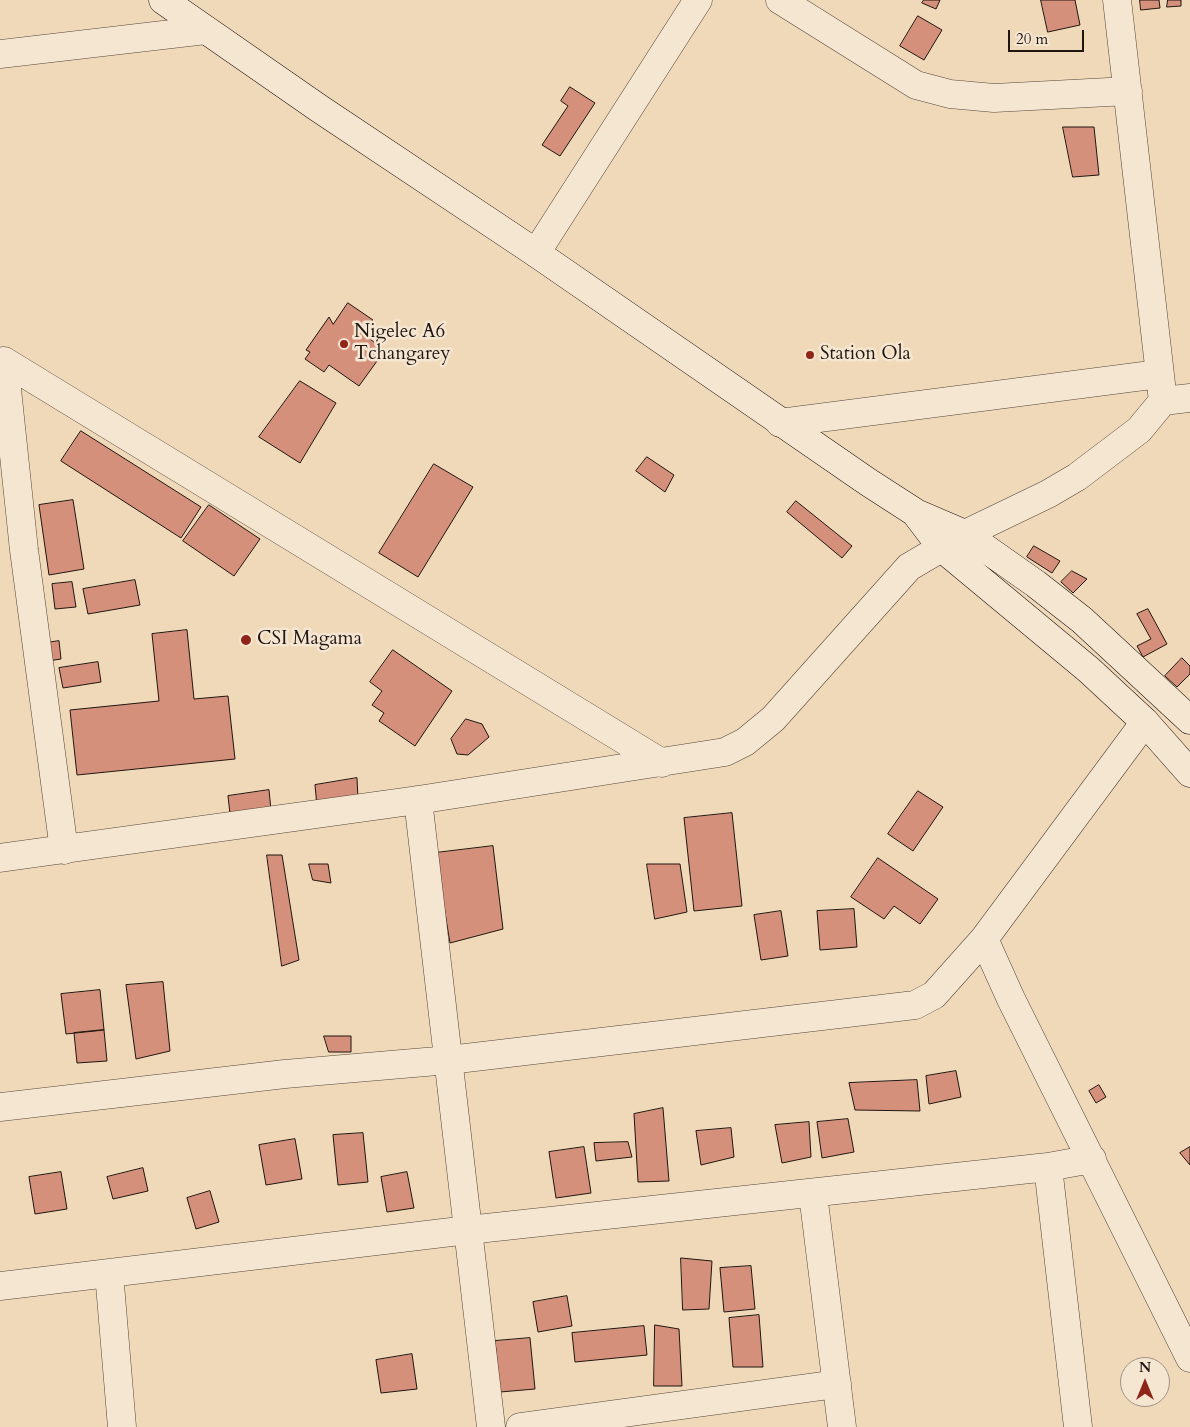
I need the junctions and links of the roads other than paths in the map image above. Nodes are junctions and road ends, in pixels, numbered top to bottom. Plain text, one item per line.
1 (163, 0) edge
2 (698, 0) edge
3 (780, 0) edge
4 (1118, 0) edge
5 (206, 30) junction
6 (0, 54) edge
7 (1128, 91) junction
8 (536, 253) junction
9 (2, 362) edge
10 (1159, 374) junction
11 (1190, 398) edge
12 (1163, 401) junction
13 (780, 423) junction
14 (953, 541) junction
15 (1190, 720) edge
16 (1145, 722) junction
17 (662, 763) junction
18 (1190, 773) edge
19 (418, 800) junction
20 (64, 850) junction
21 (0, 858) edge
22 (984, 939) junction
23 (449, 1060) junction
24 (0, 1107) edge
25 (1092, 1159) junction
26 (1048, 1167) junction
27 (813, 1194) junction
28 (468, 1230) junction
29 (109, 1273) junction
30 (0, 1286) edge
31 (1190, 1358) edge
32 (837, 1384) junction
33 (122, 1427) edge
34 (491, 1427) edge
35 (520, 1427) edge
36 (842, 1427) edge
37 (1078, 1427) edge

1 - 5 street
2 - 8 street
3 - 7 street
4 - 7 street
5 - 6 street
5 - 8 street
7 - 10 street
8 - 13 street
9 - 17 street
9 - 20 street
10 - 12 street
10 - 13 street
11 - 12 street
12 - 14 street
13 - 14 street
14 - 15 street
14 - 16 street
14 - 17 street
16 - 18 street
16 - 22 street
17 - 19 street
19 - 20 street
19 - 23 street
20 - 21 street
22 - 23 street
22 - 25 street
23 - 24 street
23 - 28 street
25 - 26 street
25 - 31 street
26 - 27 street
26 - 37 street
27 - 28 street
27 - 32 street
28 - 29 street
28 - 34 street
29 - 30 street
29 - 33 street
32 - 35 street
32 - 36 street

